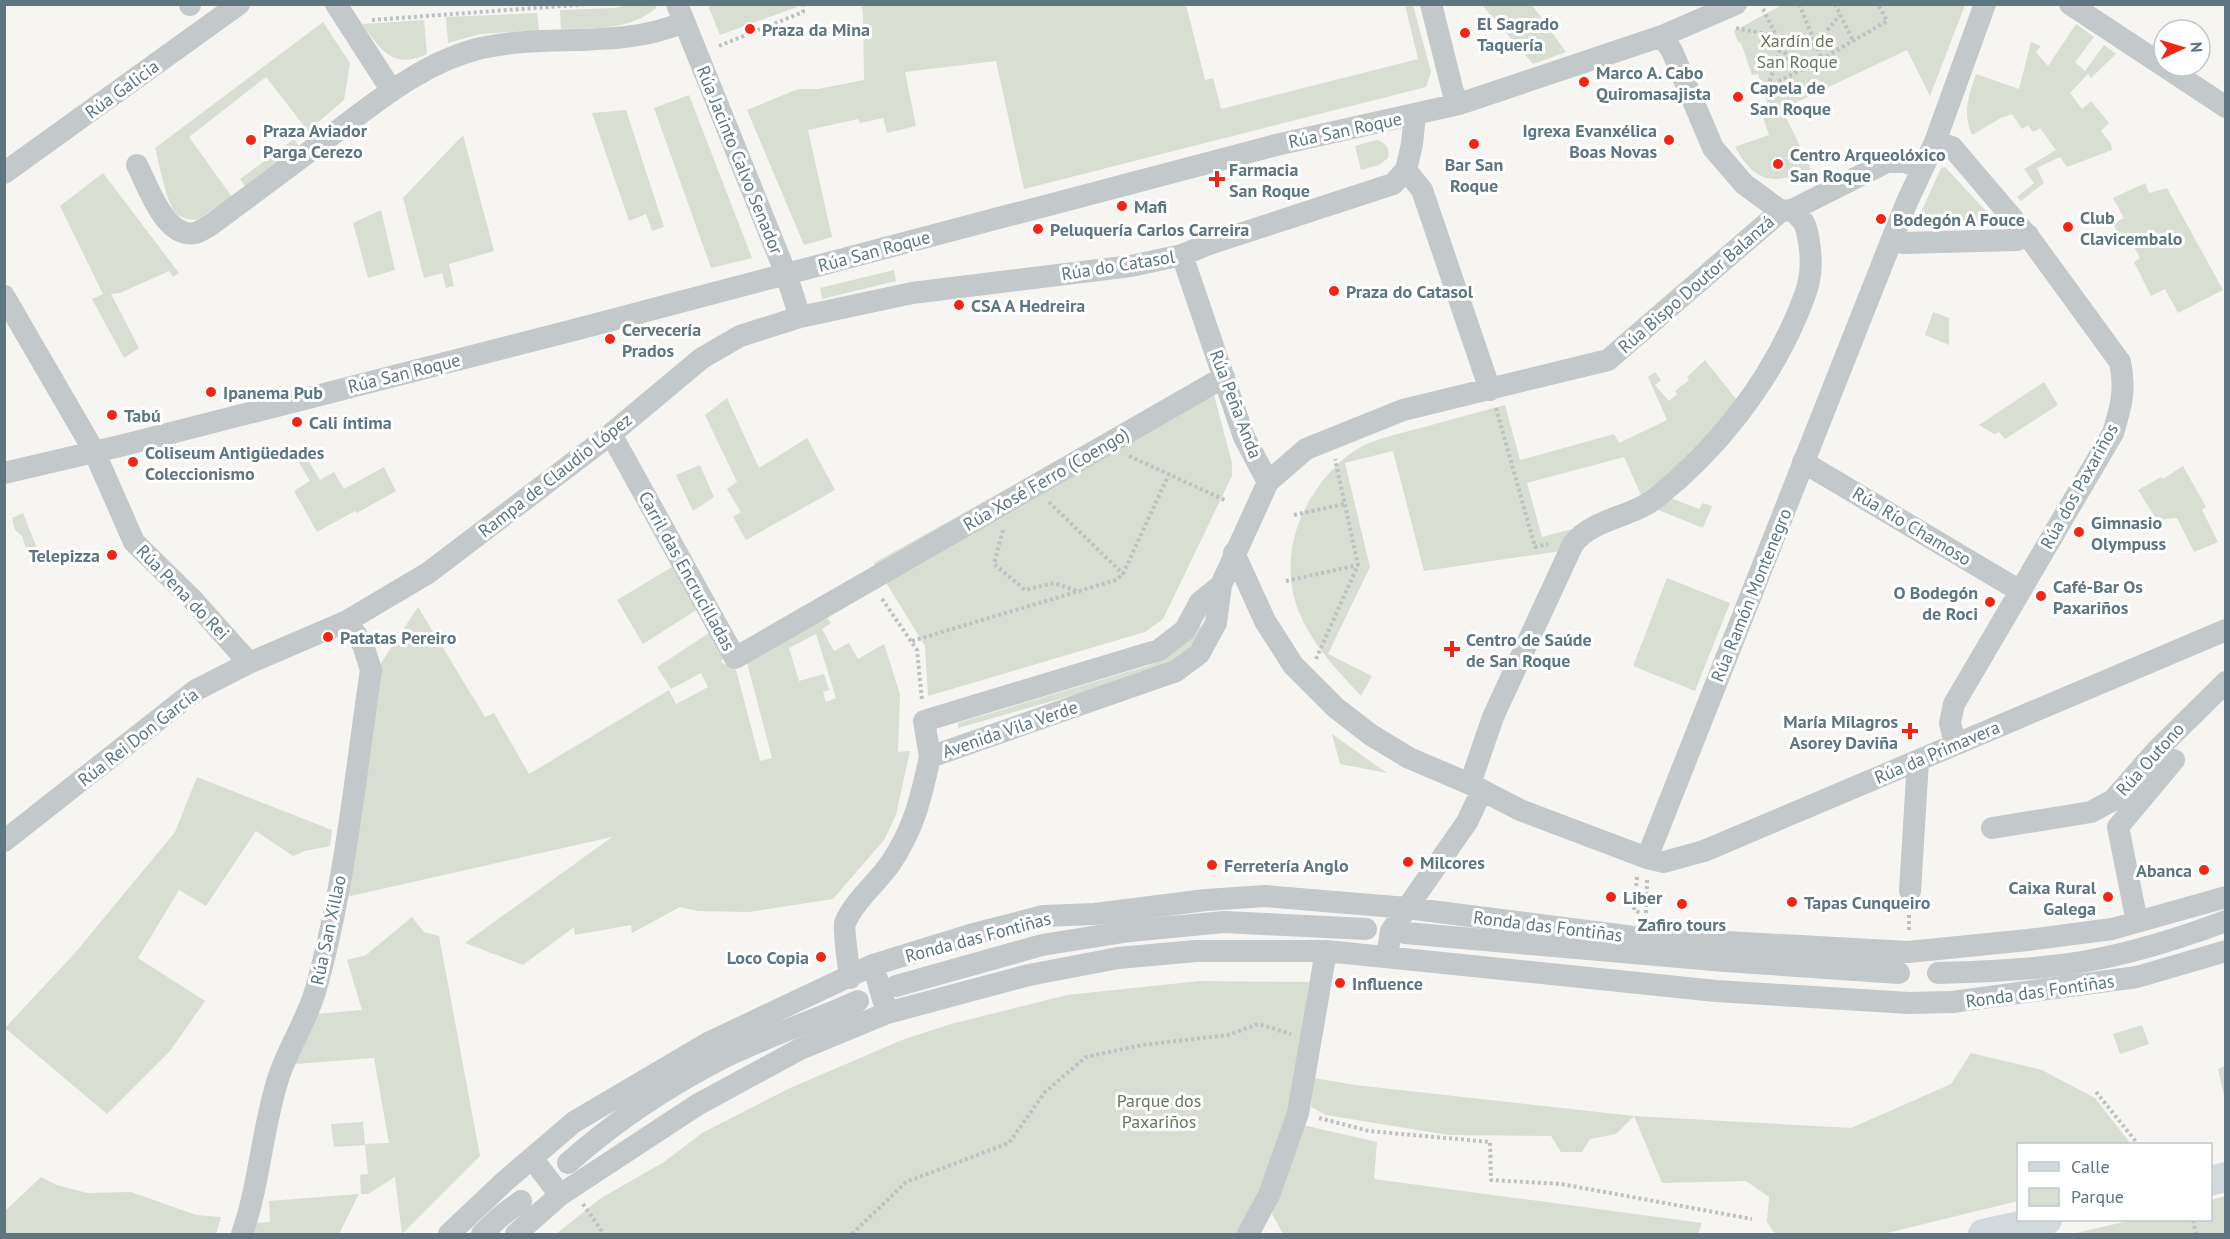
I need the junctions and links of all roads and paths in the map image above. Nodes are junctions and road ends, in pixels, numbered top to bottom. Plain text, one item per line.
1 (239, 4) edge
2 (589, 4) edge
3 (803, 4) edge
4 (1431, 4) edge
5 (1799, 4) edge
6 (1835, 4) edge
7 (1887, 4) edge
8 (1985, 4) edge
9 (2070, 4) edge
10 (1879, 6) edge
11 (1763, 9) dead end
12 (681, 13) edge
13 (342, 14) edge
14 (1840, 15) junction
15 (1734, 16) edge
16 (1662, 36) junction
17 (1777, 37) junction
18 (1853, 41) junction
19 (1816, 44) junction
20 (719, 46) dead end
21 (1781, 46) junction
22 (1822, 59) junction
23 (1794, 73) junction
24 (392, 91) junction
25 (1459, 104) junction
26 (2226, 107) edge
27 (1415, 115) junction
28 (1935, 142) junction
29 (137, 165) dead end
30 (1923, 167) junction
31 (1406, 170) junction
32 (4, 173) edge
33 (1786, 210) junction
34 (2028, 235) junction
35 (1892, 240) junction
36 (1182, 255) junction
37 (786, 274) junction
38 (4, 296) edge
39 (800, 316) junction
40 (761, 329) joint
41 (1224, 377) junction
42 (1492, 396) junction
43 (611, 434) junction
44 (1106, 445) junction
45 (94, 452) junction
46 (1335, 459) dead end
47 (1803, 462) junction
48 (4, 473) edge
49 (1169, 474) junction
50 (1268, 482) junction
51 (1034, 486) junction
52 (1010, 500) junction
53 (1227, 501) dead end
54 (1344, 504) junction
55 (1294, 515) dead end
56 (1578, 537) junction
57 (1234, 553) junction
58 (1358, 565) junction
59 (1123, 574) junction
60 (1286, 581) dead end
61 (869, 582) junction
62 (1221, 585) junction
63 (2020, 591) junction
64 (1080, 592) junction
65 (347, 621) junction
66 (2226, 630) edge
67 (912, 641) junction
68 (1316, 659) dead end
69 (249, 663) junction
70 (2226, 682) edge
71 (924, 721) junction
72 (1955, 743) junction
73 (930, 757) junction
74 (2174, 760) dead end
75 (1918, 761) junction
76 (1476, 787) junction
77 (1992, 828) dead end
78 (4, 841) edge
79 (1644, 871) junction
80 (1910, 891) joint
81 (2226, 897) edge
82 (1407, 908) junction
83 (2226, 921) edge
84 (2137, 922) junction
85 (1366, 929) dead end
86 (1405, 933) dead end
87 (1326, 951) junction
88 (2226, 951) edge
89 (1908, 952) junction
90 (1387, 956) junction
91 (873, 965) junction
92 (1899, 973) dead end
93 (1938, 973) dead end
94 (850, 978) junction
95 (896, 986) dead end
96 (858, 1001) dead end
97 (1909, 1003) junction
98 (887, 1013) junction
99 (1310, 1042) junction
100 (2096, 1092) dead end
101 (1298, 1113) junction
102 (2137, 1143) edge
103 (532, 1158) junction
104 (568, 1162) dead end
105 (560, 1195) junction
106 (521, 1201) dead end
107 (582, 1203) dead end
108 (1752, 1219) dead end
109 (2043, 1221) edge
110 (242, 1234) edge
111 (449, 1234) edge
112 (482, 1234) edge
113 (516, 1234) edge
114 (604, 1234) edge
115 (852, 1234) edge
116 (1248, 1234) edge
117 (1983, 1234) edge

1 - 32 street, Rúa Galicia
2 - 13 path
3 - 20 path
4 - 25 street
5 - 19 path
6 - 14 path
7 - 10 path
8 - 28 street
9 - 26 street
10 - 18 path
11 - 17 path
12 - 24 street
12 - 37 street, Rúa Jacinto Calvo Senador
13 - 24 street
14 - 18 path
14 - 19 path
15 - 16 street, Rúa San Roque
15 - 17 path
16 - 25 street, Rúa San Roque
16 - 33 street
17 - 21 path
18 - 22 path
19 - 21 path
19 - 22 path
21 - 23 path
21 - 23 path
22 - 23 path
24 - 29 street
25 - 27 street, Rúa San Roque
27 - 31 street
27 - 37 street, Rúa San Roque
28 - 30 street
28 - 34 street, Rúa dos Paxariños
30 - 33 street, Rúa Bispo Doutor Balanzá
30 - 35 street, Rúa Ramón Montenegro
31 - 36 street, Rúa do Catasol
31 - 42 street
33 - 42 street, Rúa Bispo Doutor Balanzá
33 - 56 street
34 - 35 street
34 - 63 street, Rúa dos Paxariños
35 - 47 street, Rúa Ramón Montenegro
36 - 39 street, Rúa do Catasol
36 - 41 street, Rúa Peña Anda
37 - 39 street, Rúa Jacinto Calvo Senador
37 - 45 street, Rúa San Roque
38 - 45 street, Rúa Pena do Rei
39 - 40 street, Rúa do Catasol
40 - 43 street, Rampa de Claudio López
41 - 44 street, Rúa Xosé Ferro (Coengo)
41 - 50 street, Rúa Peña Anda
42 - 50 street, Rúa Bispo Doutor Balanzá
42 - 56 path
43 - 61 street, Carril das Encrucilladas
43 - 65 street, Rampa de Claudio López
44 - 49 path
44 - 51 street, Rúa Xosé Ferro (Coengo)
45 - 48 street, Rúa San Roque
45 - 69 street, Rúa Pena do Rei
46 - 54 path
47 - 63 street, Rúa Río Chamoso
47 - 79 street, Rúa Ramón Montenegro
49 - 53 path
49 - 59 path
50 - 57 street, Rúa Peña Anda
51 - 52 street, Rúa Xosé Ferro (Coengo)
51 - 59 path
52 - 61 street, Rúa Xosé Ferro (Coengo)
52 - 64 path
54 - 55 path
54 - 58 path
56 - 76 street
57 - 62 street, Avenida Vila Verde
57 - 76 street
58 - 60 path
58 - 68 path
59 - 64 path
61 - 67 path
62 - 71 street, Avenida Vila Verde
62 - 73 street, Avenida Vila Verde
63 - 72 street, Rúa dos Paxariños
64 - 67 path
65 - 69 street, Rúa Rei Don García
65 - 110 street, Rúa San Xillao
66 - 72 street, Rúa da Primavera
67 - 71 path
69 - 78 street, Rúa Rei Don García
70 - 77 street, Rúa Outono
71 - 73 street, Avenida Vila Verde
72 - 75 street, Rúa da Primavera
73 - 94 street
74 - 84 street, Rúa Outono
75 - 79 street, Rúa da Primavera
75 - 80 street
76 - 79 street
76 - 82 street
79 - 79 path
80 - 89 path
81 - 84 street, Ronda das Fontiñas
82 - 89 street, Ronda das Fontiñas
82 - 90 street
82 - 91 street, Ronda das Fontiñas
83 - 93 street
84 - 89 street, Ronda das Fontiñas
85 - 95 street
86 - 92 street
87 - 90 street, Ronda das Fontiñas
87 - 98 street, Ronda das Fontiñas
87 - 99 street
88 - 97 street, Ronda das Fontiñas
89 - 97 street
90 - 97 street, Ronda das Fontiñas
91 - 94 street, Ronda das Fontiñas
91 - 98 street
94 - 103 street, Ronda das Fontiñas
96 - 104 street
98 - 105 street, Ronda das Fontiñas
99 - 101 street
99 - 115 path
100 - 102 path
101 - 108 path
101 - 116 street
103 - 105 street
103 - 111 street, Ronda das Fontiñas
105 - 113 street, Ronda das Fontiñas
106 - 112 street
107 - 114 path
109 - 117 main road

